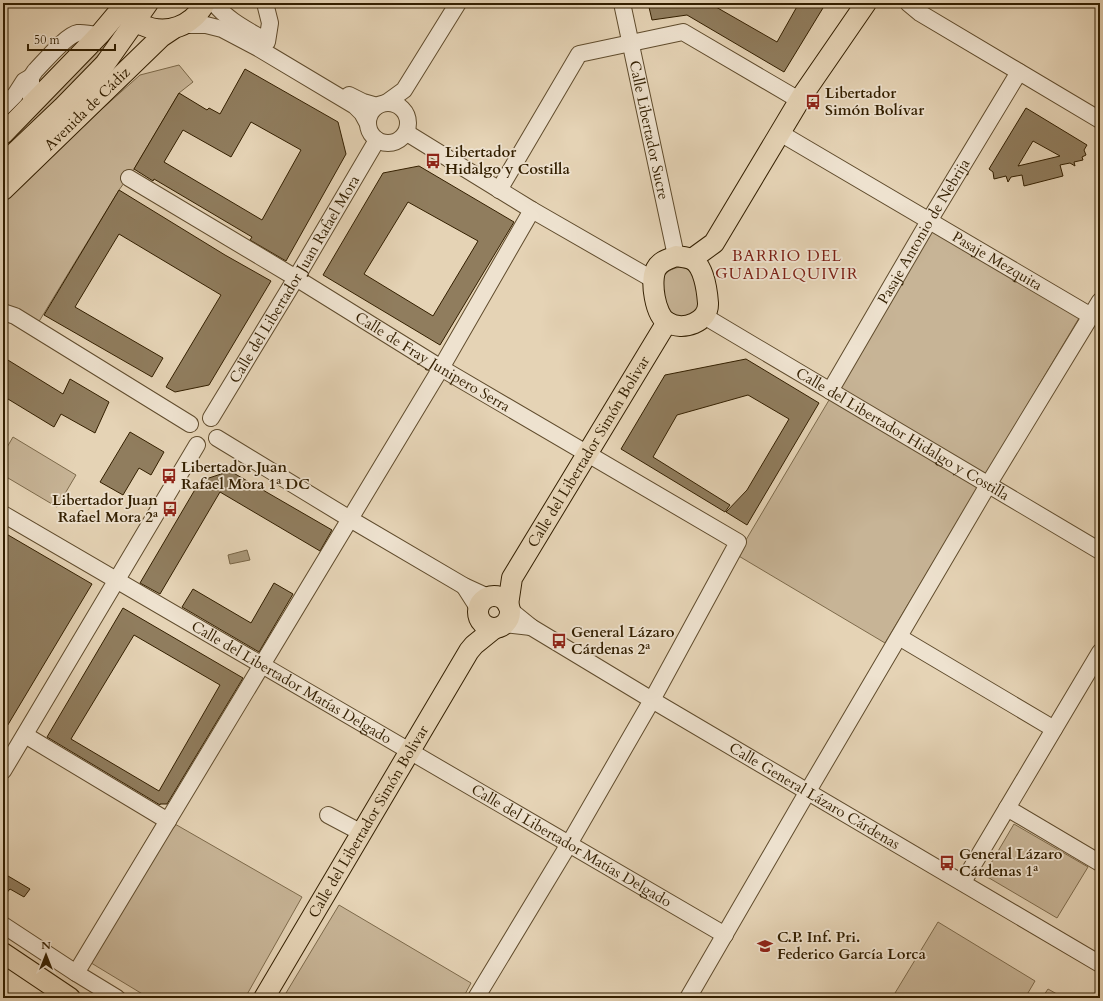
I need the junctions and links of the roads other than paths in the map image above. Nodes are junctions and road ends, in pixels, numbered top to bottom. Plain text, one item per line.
1 (148, 3) edge
2 (205, 3) edge
3 (214, 3) edge
4 (265, 3) edge
5 (458, 3) edge
6 (622, 3) edge
7 (866, 3) edge
8 (908, 3) edge
9 (126, 10) edge
10 (171, 28) junction
11 (100, 34) junction
12 (266, 42) junction
13 (630, 43) junction
14 (104, 64) junction
15 (1019, 72) junction
16 (31, 77) junction
17 (404, 90) junction
18 (799, 100) junction
19 (31, 105) junction
20 (382, 105) junction
21 (3, 107) edge
22 (404, 110) junction
23 (1100, 120) edge
24 (368, 124) junction
25 (6, 128) edge
26 (407, 133) junction
27 (780, 133) junction
28 (376, 140) junction
29 (3, 164) edge
30 (129, 178) dead end
31 (3, 190) edge
32 (499, 190) junction
33 (532, 210) junction
34 (929, 221) junction
35 (684, 258) junction
36 (296, 278) junction
37 (652, 278) junction
38 (1100, 301) edge
39 (3, 312) edge
40 (704, 316) junction
41 (667, 322) junction
42 (1093, 322) edge
43 (441, 368) junction
44 (830, 391) junction
45 (211, 418) junction
46 (190, 424) junction
47 (217, 438) junction
48 (197, 445) junction
49 (587, 454) junction
50 (988, 485) junction
51 (3, 514) edge
52 (350, 520) junction
53 (1100, 552) edge
54 (116, 580) junction
55 (494, 611) junction
56 (899, 637) junction
57 (1099, 654) edge
58 (262, 665) junction
59 (652, 700) junction
60 (1054, 729) junction
61 (25, 735) junction
62 (410, 751) junction
63 (3, 771) edge
64 (808, 791) junction
65 (1007, 808) junction
66 (328, 815) dead end
67 (168, 821) junction
68 (362, 833) junction
69 (569, 844) junction
70 (1100, 863) edge
71 (963, 882) junction
72 (3, 925) edge
73 (725, 934) junction
74 (3, 953) edge
75 (1100, 964) edge
76 (76, 973) junction
77 (70, 998) edge
78 (117, 998) edge
79 (264, 998) edge
80 (476, 998) edge
81 (688, 998) edge

1 - 9 main road, Avenida de Cádiz
2 - 10 main road
3 - 12 street
4 - 12 street
5 - 17 street
6 - 13 street, Calle Libertador Sucre
7 - 18 main road
8 - 15 street
9 - 10 main road
9 - 11 main road, Avenida de Cádiz
9 - 14 main road, Avenida de Cádiz
10 - 14 main road, Avenida de Cádiz
10 - 24 street
10 - 31 main road, Avenida de Cádiz
11 - 16 street
11 - 19 main road, Avenida de Cádiz
12 - 20 street
13 - 18 street
13 - 32 street
13 - 35 street, Calle Libertador Sucre
14 - 29 main road, Avenida de Cádiz
15 - 23 street
15 - 34 street, Pasaje Antonio de Nebrija
16 - 19 street
16 - 21 street
17 - 20 street
17 - 22 street
18 - 27 main road
19 - 25 main road, Avenida de Cádiz
20 - 22 street
20 - 24 street
22 - 26 street
24 - 28 street
26 - 28 street
26 - 32 street
27 - 34 street, Pasaje Mezquita
27 - 35 main road
28 - 36 street, Calle del Libertador Juan Rafael Mora
30 - 36 street, Calle de Fray Junipero Serra
32 - 33 street
33 - 37 street
33 - 43 street
34 - 42 street, Pasaje Mezquita
34 - 44 street, Pasaje Antonio de Nebrija
35 - 37 main road
35 - 40 main road
36 - 43 street, Calle de Fray Junipero Serra
36 - 45 street, Calle del Libertador Juan Rafael Mora
37 - 41 main road
38 - 42 street
39 - 46 street
40 - 41 main road
40 - 44 street, Calle del Libertador Hidalgo y Costilla
41 - 49 main road, Calle del Libertador Simón Bolivar
42 - 50 street
43 - 49 street, Calle de Fray Junipero Serra
43 - 52 street
44 - 50 street, Calle del Libertador Hidalgo y Costilla
45 - 46 street
45 - 47 street
46 - 48 street
47 - 48 street
47 - 52 street, Calle General Lázaro Cárdenas
48 - 54 street
49 - 55 main road, Calle del Libertador Simón Bolivar
49 - 59 street, Calle de Fray Junipero Serra
50 - 53 street, Calle del Libertador Hidalgo y Costilla
50 - 56 street
51 - 54 street, Calle del Libertador Matías Delgado
52 - 55 street, Calle General Lázaro Cárdenas
52 - 58 street
54 - 58 street, Calle del Libertador Matías Delgado
54 - 61 street
55 - 59 street, Calle General Lázaro Cárdenas
55 - 62 main road, Calle del Libertador Simón Bolivar
56 - 60 street
56 - 64 street
57 - 60 street
58 - 62 street, Calle del Libertador Matías Delgado
58 - 67 street
59 - 64 street, Calle General Lázaro Cárdenas
59 - 69 street
60 - 65 street
61 - 63 street
61 - 67 street
62 - 68 main road, Calle del Libertador Simón Bolivar
62 - 69 street, Calle del Libertador Matías Delgado
64 - 71 street, Calle General Lázaro Cárdenas
64 - 73 street
65 - 70 street
65 - 71 street
66 - 68 street
67 - 76 street
68 - 79 main road, Calle del Libertador Simón Bolivar
69 - 73 street, Calle del Libertador Matías Delgado
69 - 80 street
71 - 75 street, Calle General Lázaro Cárdenas
72 - 76 street
73 - 81 street
74 - 77 main road
76 - 78 street

